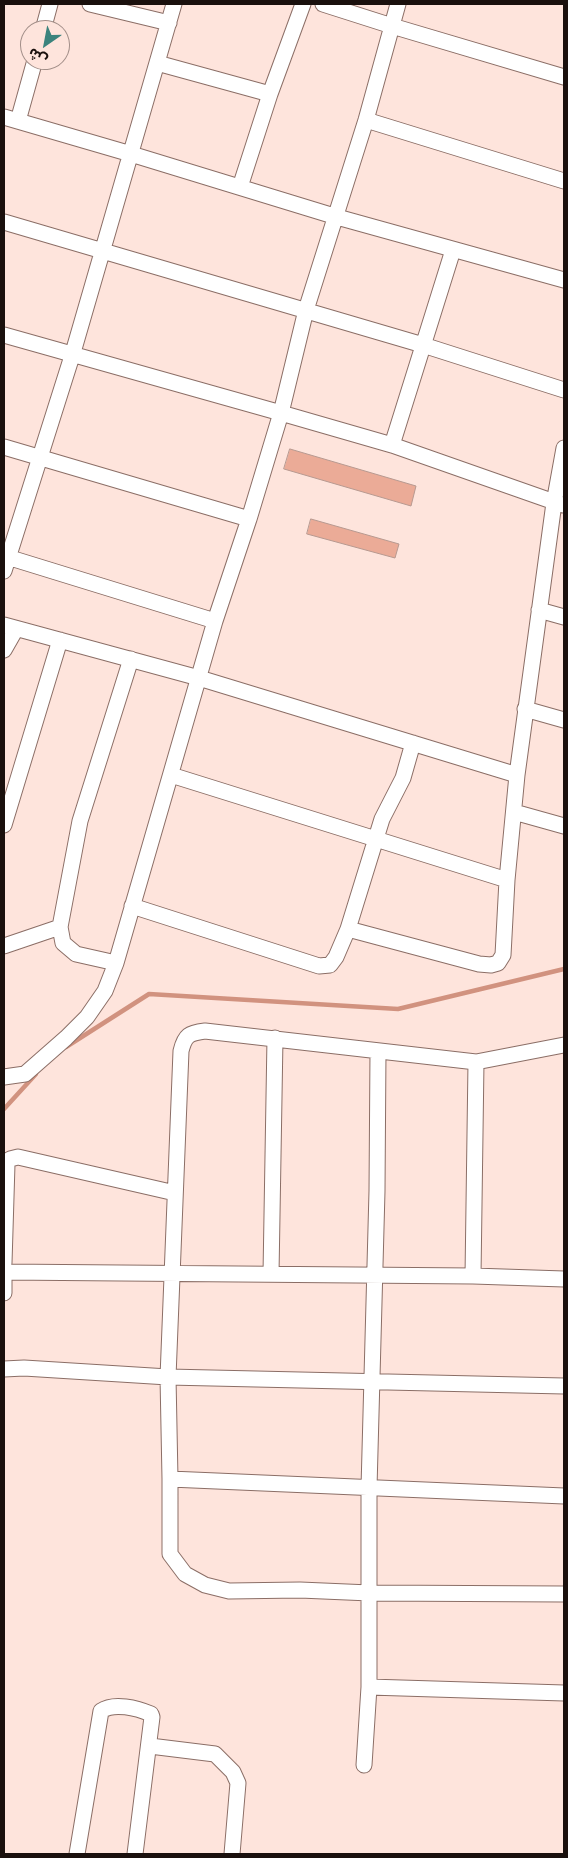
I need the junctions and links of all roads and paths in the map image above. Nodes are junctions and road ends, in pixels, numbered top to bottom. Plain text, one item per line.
1 (50, 4) edge
2 (90, 4) edge
3 (174, 4) edge
4 (304, 4) edge
5 (323, 4) edge
6 (398, 4) edge
7 (118, 7) edge
8 (46, 20) edge
9 (169, 23) junction
10 (392, 26) junction
11 (158, 63) junction
12 (31, 70) edge
13 (564, 77) edge
14 (270, 94) junction
15 (11, 119) edge
16 (366, 120) junction
17 (132, 154) junction
18 (564, 181) edge
19 (240, 187) junction
20 (337, 217) junction
21 (4, 222) edge
22 (103, 250) junction
23 (453, 250) junction
24 (564, 280) edge
25 (306, 310) junction
26 (4, 335) edge
27 (423, 345) junction
28 (72, 356) junction
29 (564, 390) edge
30 (281, 413) junction
31 (392, 445) junction
32 (4, 447) edge
33 (564, 448) edge
34 (38, 458) junction
35 (559, 504) edge
36 (249, 519) junction
37 (5, 562) edge
38 (539, 610) junction
39 (564, 617) edge
40 (215, 621) junction
41 (10, 627) edge
42 (60, 640) junction
43 (4, 650) edge
44 (131, 659) junction
45 (199, 678) junction
46 (525, 708) junction
47 (564, 720) edge
48 (413, 743) junction
49 (171, 775) junction
50 (517, 775) junction
51 (514, 812) junction
52 (4, 825) edge
53 (564, 826) edge
54 (376, 840) junction
55 (506, 880) junction
56 (132, 906) junction
57 (60, 927) junction
58 (348, 929) junction
59 (4, 946) edge
60 (116, 963) junction
61 (276, 1038) junction
62 (564, 1045) edge
63 (378, 1051) junction
64 (476, 1062) junction
65 (4, 1077) edge
66 (175, 1193) junction
67 (4, 1263) edge
68 (4, 1272) edge
69 (171, 1274) junction
70 (271, 1274) junction
71 (376, 1276) junction
72 (473, 1276) junction
73 (4, 1279) edge
74 (564, 1279) edge
75 (4, 1293) edge
76 (4, 1369) edge
77 (168, 1377) junction
78 (373, 1381) junction
79 (564, 1386) edge
80 (170, 1479) junction
81 (369, 1488) junction
82 (564, 1496) edge
83 (370, 1593) junction
84 (564, 1594) edge
85 (370, 1687) junction
86 (564, 1693) edge
87 (150, 1746) junction
88 (364, 1766) dead end
89 (77, 1854) edge
90 (135, 1854) edge
91 (232, 1854) edge

1 - 8 street
2 - 7 street
3 - 9 street
4 - 14 street
5 - 10 street
6 - 10 street
7 - 9 street
9 - 11 street
10 - 13 street
10 - 16 street
11 - 14 street
11 - 17 street
12 - 15 street
14 - 19 street
15 - 17 street
16 - 18 street
16 - 20 street
17 - 19 street
17 - 22 street
19 - 20 street
20 - 23 street
20 - 25 street
21 - 22 street
22 - 25 street
22 - 28 street
23 - 24 street
23 - 27 street
25 - 27 street
25 - 30 street
26 - 28 street
27 - 29 street
27 - 31 street
28 - 30 street
28 - 34 street
30 - 31 street
30 - 36 street
31 - 35 street
32 - 34 street
33 - 35 street
34 - 36 street
34 - 37 street
35 - 38 street
36 - 40 street
37 - 40 street
38 - 39 street
38 - 46 street
40 - 45 street
41 - 42 street
41 - 43 street
42 - 44 street
42 - 52 street
44 - 45 street
44 - 57 street
45 - 48 street
45 - 49 street
46 - 47 street
46 - 50 street
48 - 50 street
48 - 54 street
49 - 54 street
49 - 56 street
50 - 51 street
51 - 53 street
51 - 55 street
54 - 55 street
54 - 58 street
55 - 58 street
56 - 58 street
56 - 60 street
57 - 59 street
57 - 60 street
60 - 65 street
61 - 63 street
61 - 66 street
61 - 70 street
62 - 64 street
63 - 64 street
63 - 71 street
64 - 72 street
66 - 67 street
66 - 69 street
68 - 69 street
69 - 70 street
69 - 77 street
70 - 71 street
71 - 72 street
71 - 78 street
72 - 74 street
73 - 75 street
76 - 77 street
77 - 78 street
77 - 80 street
78 - 79 street
78 - 81 street
80 - 81 street
80 - 83 street
81 - 82 street
81 - 83 street
83 - 84 street
83 - 85 street
85 - 86 street
85 - 88 street
87 - 89 street
87 - 90 street
87 - 91 street

